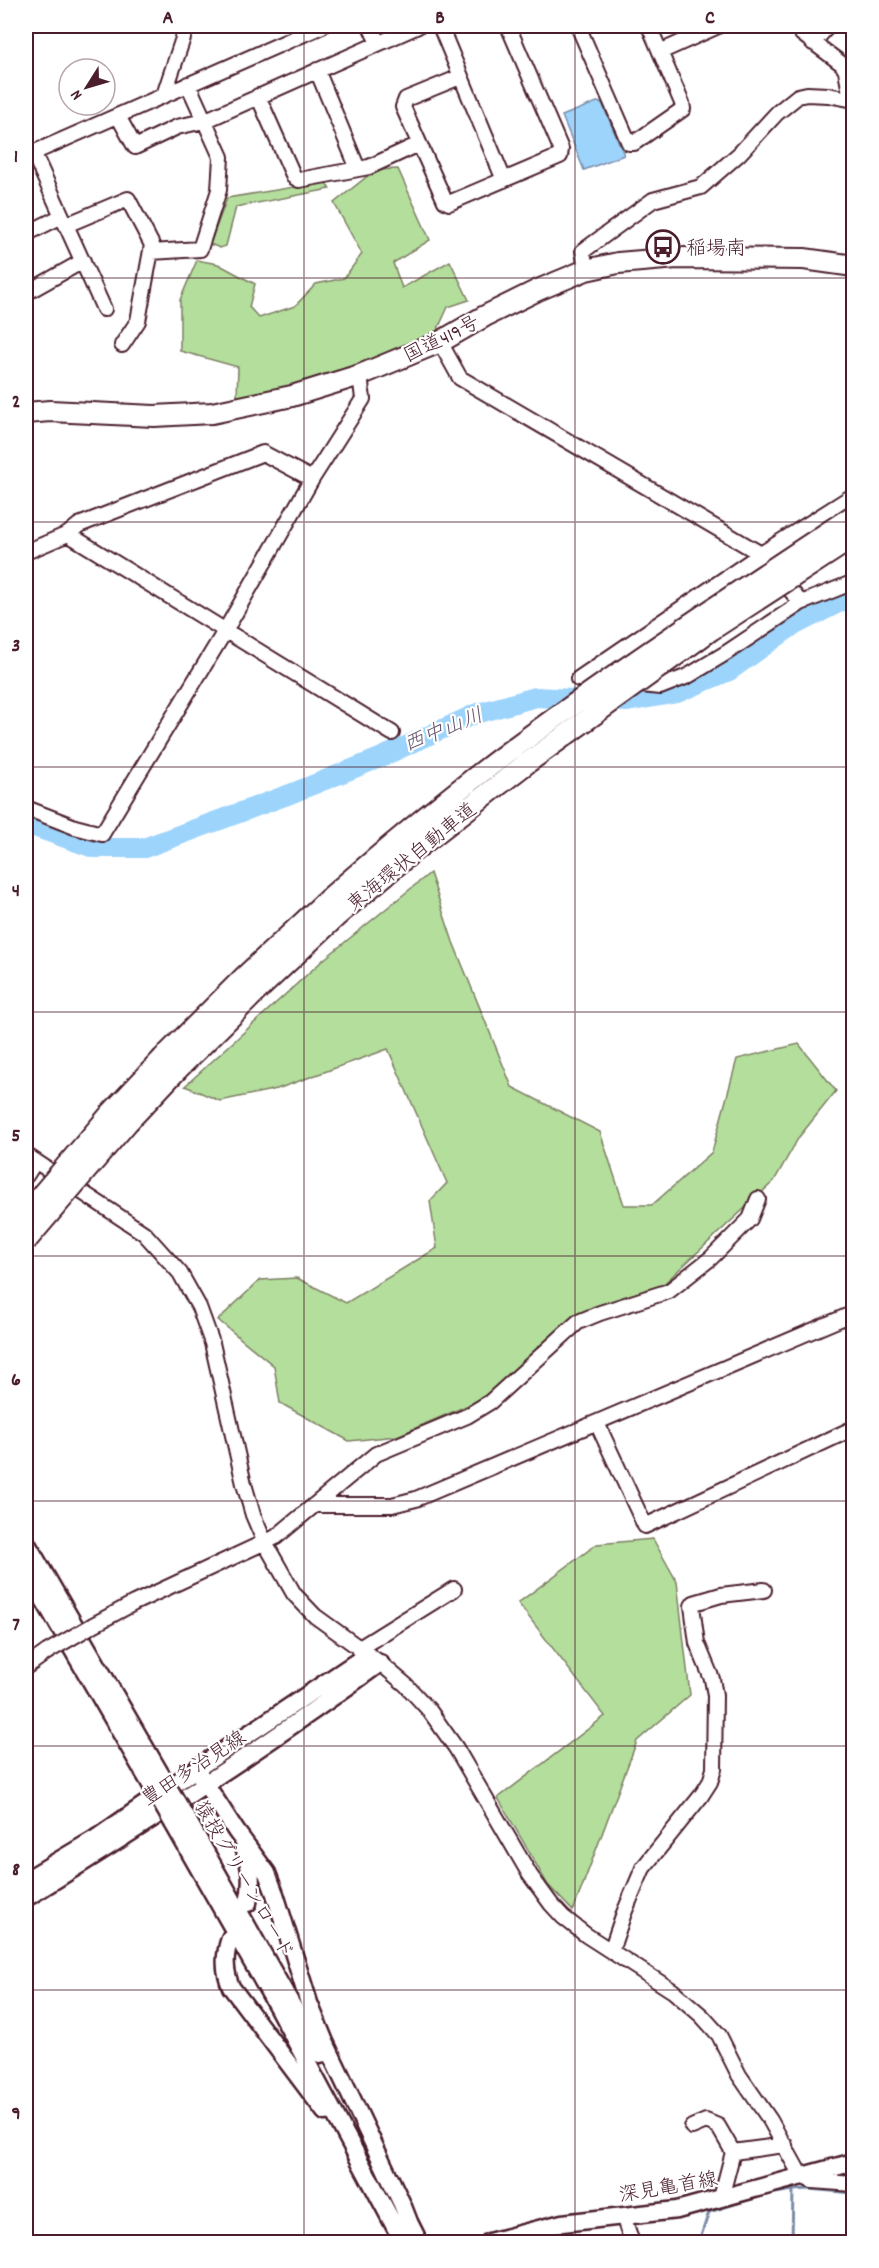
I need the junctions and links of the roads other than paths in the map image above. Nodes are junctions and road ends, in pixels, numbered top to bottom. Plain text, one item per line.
1 (187, 26) edge
2 (322, 26) edge
3 (370, 26) edge
4 (418, 26) edge
5 (440, 26) edge
6 (508, 26) edge
7 (578, 26) edge
8 (649, 26) edge
9 (718, 26) edge
10 (797, 26) edge
11 (828, 26) edge
12 (378, 43) junction
13 (813, 43) junction
14 (660, 52) junction
15 (317, 70) junction
16 (460, 77) junction
17 (188, 84) junction
18 (164, 95) junction
19 (258, 96) junction
20 (852, 100) edge
21 (118, 116) junction
22 (204, 121) junction
23 (419, 144) junction
24 (29, 154) edge
25 (358, 169) junction
26 (504, 180) junction
27 (64, 220) junction
28 (26, 234) edge
29 (151, 252) junction
30 (83, 261) junction
31 (854, 266) edge
32 (586, 270) junction
33 (26, 293) edge
34 (104, 309) dead end
35 (440, 342) junction
36 (122, 345) dead end
37 (360, 375) junction
38 (26, 413) edge
39 (312, 479) junction
40 (854, 495) edge
41 (854, 515) edge
42 (68, 534) junction
43 (854, 537) edge
44 (26, 552) edge
45 (761, 554) junction
46 (854, 582) edge
47 (801, 603) junction
48 (225, 631) junction
49 (392, 733) dead end
50 (26, 808) edge
51 (333, 907) junction
52 (170, 1064) junction
53 (30, 1159) edge
54 (26, 1176) edge
55 (81, 1176) junction
56 (758, 1199) dead end
57 (26, 1213) edge
58 (26, 1241) edge
59 (26, 1251) edge
60 (854, 1313) edge
61 (597, 1423) junction
62 (854, 1428) edge
63 (314, 1505) junction
64 (26, 1542) edge
65 (265, 1543) junction
66 (26, 1569) edge
67 (453, 1589) dead end
68 (764, 1590) dead end
69 (368, 1656) junction
70 (26, 1667) edge
71 (196, 1769) junction
72 (156, 1779) junction
73 (207, 1784) junction
74 (239, 1835) junction
75 (26, 1880) edge
76 (26, 1898) edge
77 (248, 1903) dead end
78 (230, 1938) dead end
79 (611, 1952) junction
80 (692, 2127) dead end
81 (784, 2145) junction
82 (733, 2152) junction
83 (854, 2162) edge
84 (801, 2176) junction
85 (854, 2184) edge
86 (721, 2199) junction
87 (622, 2216) junction
88 (410, 2237) edge
89 (489, 2242) edge
90 (632, 2242) edge

1 - 18 street
2 - 17 street
3 - 12 street
4 - 12 street
5 - 16 street
6 - 26 street
7 - 14 street
8 - 14 street
9 - 14 street
10 - 13 street
11 - 13 street
12 - 15 street
13 - 20 street
15 - 19 street
15 - 25 street
16 - 23 street
16 - 26 street
17 - 18 street
17 - 22 street
18 - 21 street
19 - 22 street
19 - 25 street
20 - 32 street
21 - 22 street
21 - 24 street
22 - 29 street
23 - 25 street
23 - 26 street
24 - 27 street
27 - 28 street
27 - 29 street
27 - 30 street
29 - 36 street
30 - 33 street
30 - 34 street
31 - 32 highway, 国道419号
32 - 35 highway, 国道419号
35 - 37 highway, 国道419号
35 - 45 street
37 - 38 highway, 国道419号
37 - 39 street
39 - 42 street
39 - 48 street
40 - 45 street
41 - 51 highway, 東海環状自動車道, bridge
42 - 44 street
42 - 48 street
43 - 51 highway, 東海環状自動車道, bridge
45 - 47 street
45 - 47 street
46 - 47 street
48 - 49 street
48 - 50 street
51 - 52 highway, 東海環状自動車道
52 - 55 highway, 東海環状自動車道, bridge
52 - 57 highway, 東海環状自動車道, bridge
53 - 54 street
53 - 65 street
55 - 58 highway, 東海環状自動車道, bridge
55 - 59 highway, bridge
56 - 63 street
60 - 61 street
61 - 62 street
61 - 63 street
63 - 65 street
64 - 72 main road, 猿投グリーンロード
65 - 69 street
65 - 70 street, bridge
66 - 72 main road, 猿投グリーンロード
67 - 69 street
68 - 79 street
69 - 71 main road, 豊田多治見線
69 - 73 main road, 豊田多治見線
69 - 79 street
71 - 73 main road
71 - 75 main road, 豊田多治見線
72 - 88 main road, 猿投グリーンロード, bridge
73 - 74 main road
73 - 76 main road, 豊田多治見線
74 - 77 main road
74 - 88 main road
78 - 88 main road
79 - 81 street
80 - 82 street
81 - 82 street
81 - 84 street
82 - 86 street
83 - 84 main road, 深見亀首線
84 - 85 street
84 - 86 main road, 深見亀首線
86 - 87 main road, 深見亀首線
87 - 89 main road, 深見亀首線
87 - 90 street

